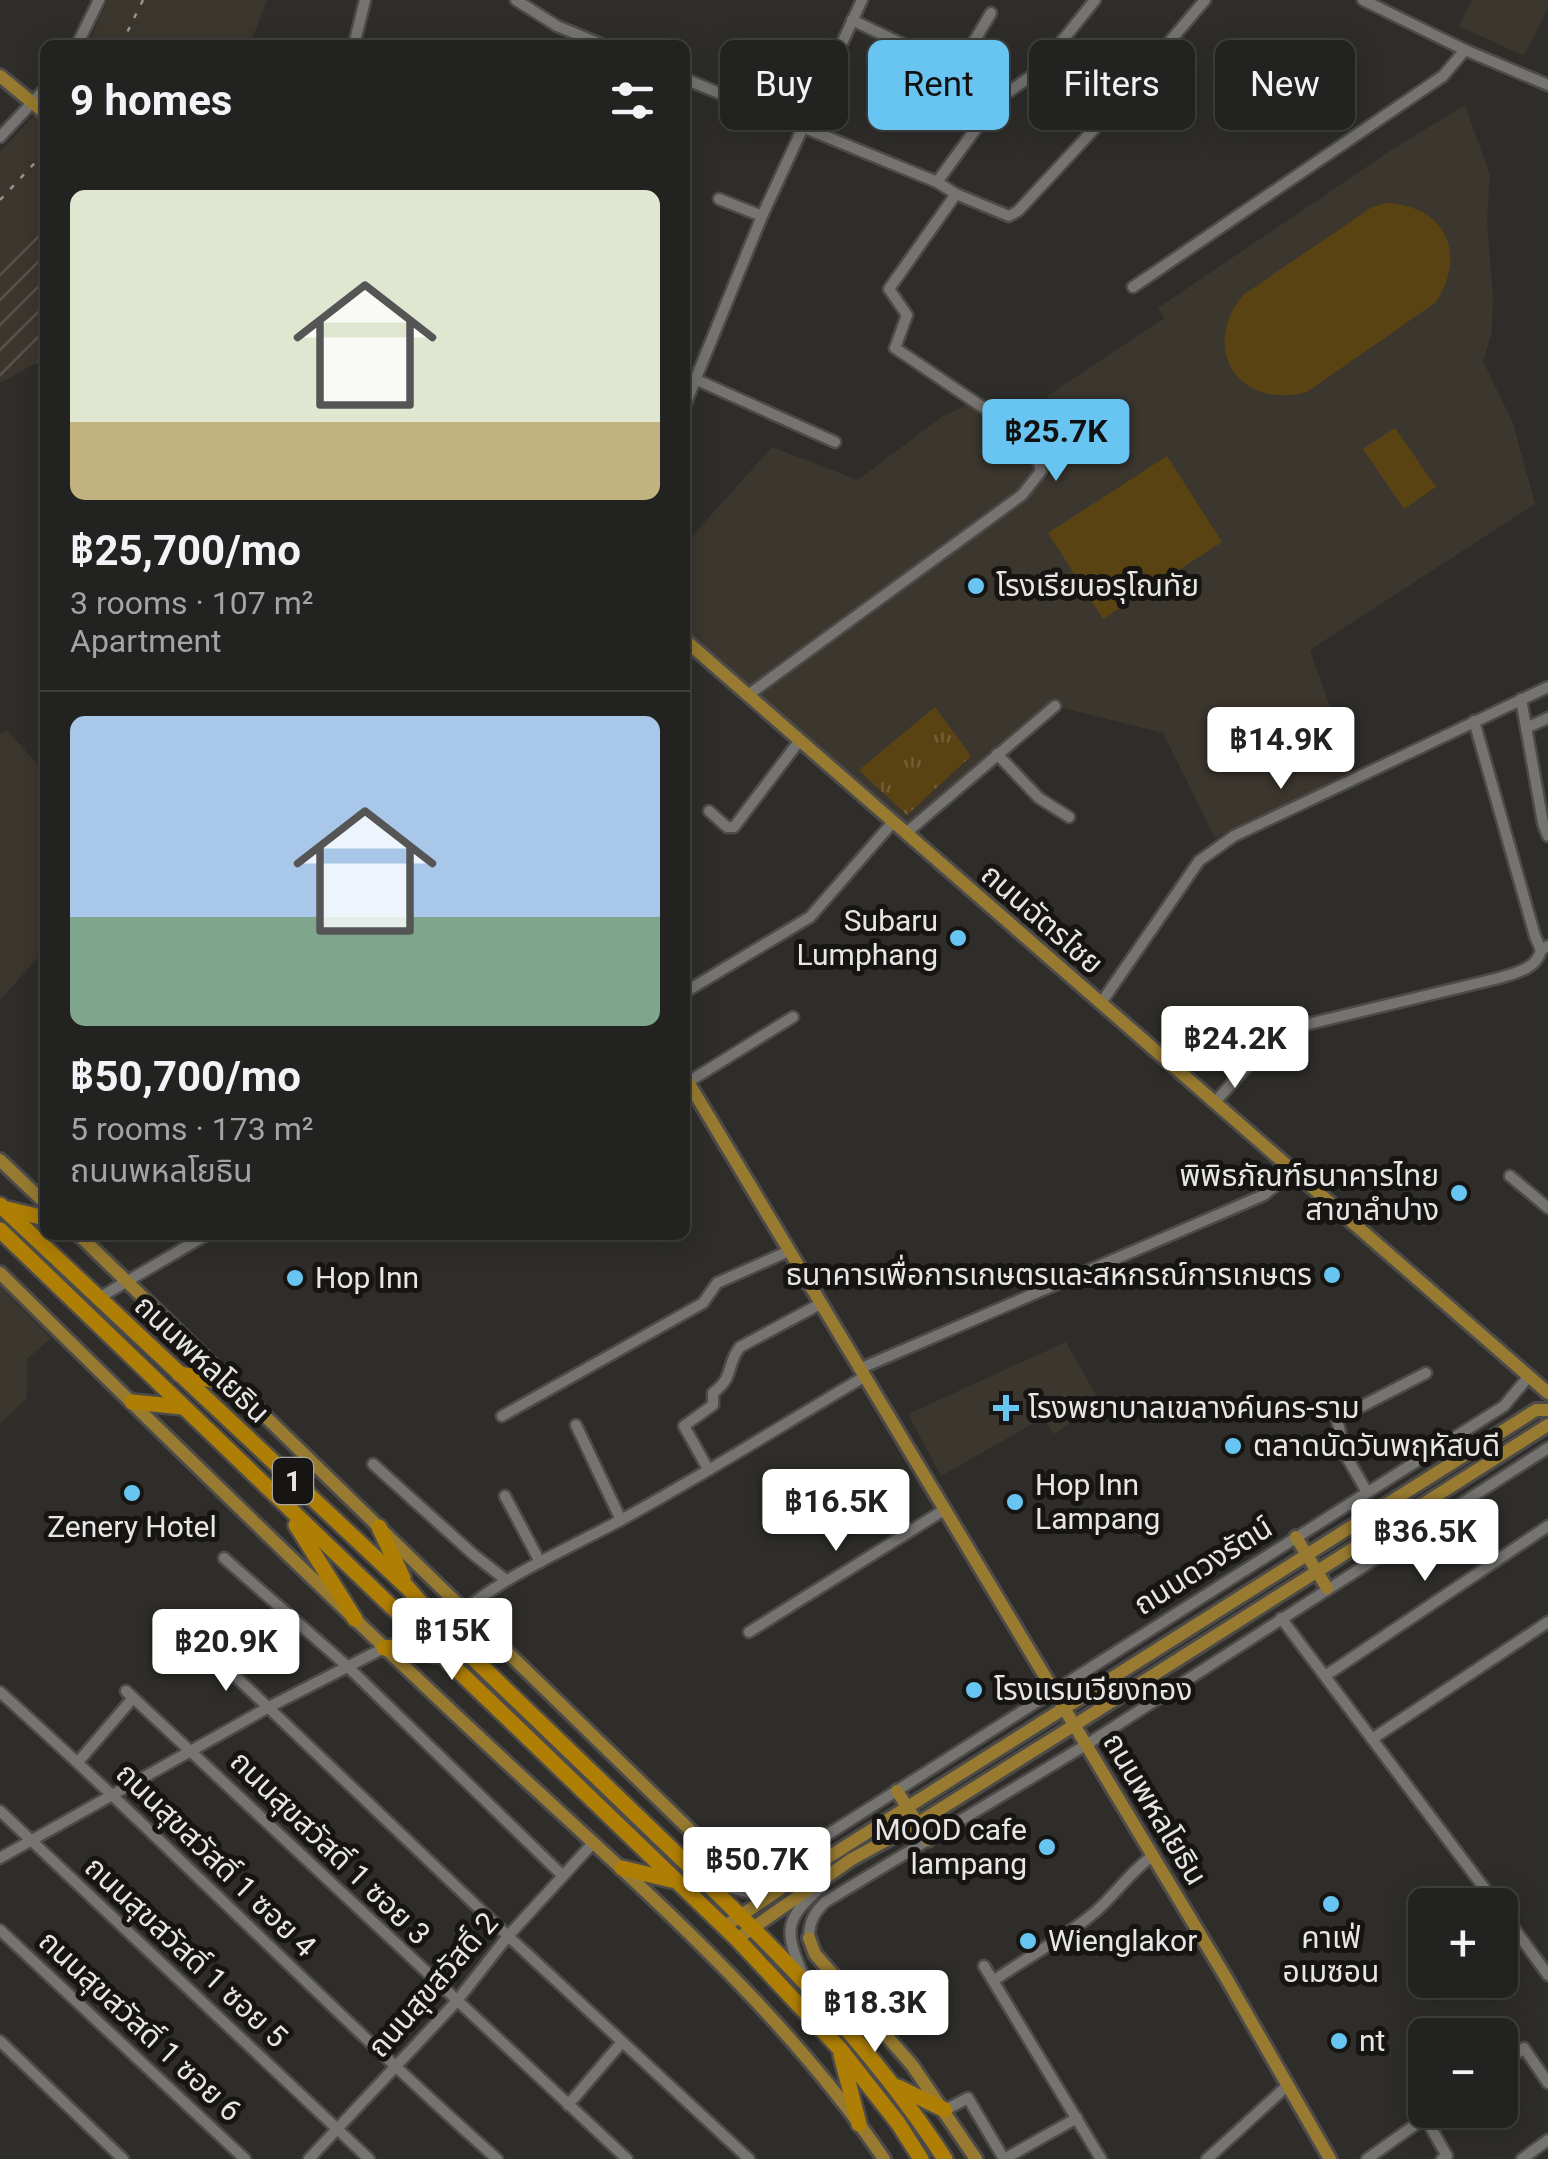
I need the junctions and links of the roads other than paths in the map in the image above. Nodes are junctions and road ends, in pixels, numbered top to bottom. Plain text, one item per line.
1 (99, 0) edge
2 (365, 0) edge
3 (516, 0) edge
4 (1094, 0) edge
5 (1205, 0) edge
6 (1363, 0) edge
7 (857, 1) edge
8 (992, 14) dead end
9 (852, 20) junction
10 (79, 40) edge
11 (355, 40) edge
12 (591, 40) edge
13 (843, 40) edge
14 (894, 40) edge
15 (976, 40) edge
16 (1465, 50) junction
17 (0, 76) edge
18 (690, 81) edge
19 (1548, 86) edge
20 (1009, 92) edge
21 (720, 93) edge
22 (40, 94) edge
23 (33, 103) junction
24 (40, 109) edge
25 (800, 130) edge
26 (812, 130) edge
27 (975, 130) edge
28 (0, 137) edge
29 (937, 182) junction
30 (956, 194) junction
31 (719, 199) dead end
32 (762, 216) junction
33 (1133, 287) dead end
34 (697, 380) junction
35 (690, 394) edge
36 (836, 442) dead end
37 (690, 644) edge
38 (1548, 687) edge
39 (748, 695) junction
40 (1521, 699) junction
41 (1055, 706) dead end
42 (1548, 718) edge
43 (1474, 721) junction
44 (1526, 728) junction
45 (800, 740) junction
46 (997, 754) junction
47 (710, 811) dead end
48 (1068, 817) dead end
49 (894, 822) junction
50 (906, 834) junction
51 (1548, 836) edge
52 (1544, 948) edge
53 (690, 989) edge
54 (1101, 1003) junction
55 (793, 1017) dead end
56 (690, 1079) edge
57 (690, 1088) edge
58 (1215, 1102) junction
59 (0, 1160) edge
60 (1293, 1170) junction
61 (1510, 1176) dead end
62 (40, 1197) edge
63 (2, 1207) edge
64 (1548, 1208) edge
65 (40, 1217) edge
66 (0, 1230) edge
67 (84, 1240) edge
68 (197, 1240) edge
69 (0, 1244) edge
70 (790, 1251) junction
71 (28, 1257) junction
72 (0, 1273) edge
73 (126, 1280) junction
74 (97, 1298) junction
75 (820, 1304) junction
76 (85, 1312) junction
77 (861, 1373) junction
78 (179, 1374) junction
79 (1426, 1374) dead end
80 (1529, 1376) junction
81 (231, 1383) junction
82 (1548, 1393) edge
83 (132, 1402) junction
84 (183, 1407) junction
85 (1548, 1410) edge
86 (502, 1416) dead end
87 (576, 1425) dead end
88 (1548, 1425) edge
89 (1548, 1448) edge
90 (373, 1464) dead end
91 (708, 1469) junction
92 (1367, 1492) junction
93 (505, 1496) dead end
94 (283, 1504) junction
95 (944, 1510) junction
96 (620, 1520) junction
97 (1548, 1526) edge
98 (379, 1527) junction
99 (1296, 1537) junction
100 (1307, 1555) junction
101 (224, 1558) dead end
102 (540, 1562) junction
103 (1316, 1571) junction
104 (506, 1580) junction
105 (408, 1588) junction
106 (1327, 1588) junction
107 (463, 1610) junction
108 (1281, 1618) junction
109 (354, 1619) junction
110 (1548, 1622) edge
111 (443, 1629) junction
112 (748, 1632) dead end
113 (384, 1648) junction
114 (210, 1652) dead end
115 (443, 1658) junction
116 (346, 1666) junction
117 (1325, 1676) junction
118 (1051, 1690) junction
119 (0, 1692) edge
120 (269, 1707) junction
121 (1062, 1709) junction
122 (1073, 1726) junction
123 (1372, 1738) junction
124 (1084, 1745) junction
125 (192, 1751) junction
126 (78, 1762) junction
127 (898, 1791) junction
128 (115, 1795) junction
129 (908, 1807) junction
130 (0, 1811) edge
131 (918, 1823) junction
132 (31, 1840) junction
133 (928, 1840) junction
134 (594, 1842) junction
135 (1151, 1857) junction
136 (0, 1858) edge
137 (852, 1859) junction
138 (622, 1868) junction
139 (808, 1870) junction
140 (562, 1875) junction
141 (744, 1876) joint
142 (704, 1880) junction
143 (675, 1882) junction
144 (1485, 1888) edge
145 (740, 1914) junction
146 (724, 1927) junction
147 (753, 1928) junction
148 (0, 1930) edge
149 (1518, 1933) edge
150 (508, 1936) junction
151 (809, 1938) joint
152 (737, 1940) junction
153 (984, 1966) dead end
154 (1548, 1975) edge
155 (994, 1981) junction
156 (808, 1986) junction
157 (456, 2002) junction
158 (0, 2041) edge
159 (622, 2042) junction
160 (840, 2049) junction
161 (1518, 2052) edge
162 (394, 2068) junction
163 (1548, 2083) edge
164 (894, 2086) junction
165 (1287, 2086) junction
166 (568, 2105) junction
167 (945, 2110) junction
168 (1077, 2118) junction
169 (858, 2123) junction
170 (1411, 2128) edge
171 (1431, 2128) edge
172 (336, 2130) junction
173 (1548, 2140) edge
174 (123, 2159) edge
175 (245, 2159) edge
176 (309, 2159) edge
177 (369, 2159) edge
178 (497, 2159) edge
179 (627, 2159) edge
180 (749, 2159) edge
181 (884, 2159) edge
182 (920, 2159) edge
183 (945, 2159) edge
184 (976, 2159) edge
185 (1004, 2159) edge
186 (1101, 2159) edge
187 (1206, 2159) edge
188 (1330, 2159) edge
189 (1368, 2159) edge
190 (1442, 2159) edge
191 (1522, 2159) edge

1 - 10 street
2 - 11 street
3 - 12 street
4 - 20 street
5 - 30 street
6 - 16 street
7 - 9 street
8 - 15 street
9 - 13 street
9 - 14 street
16 - 19 street
16 - 33 street
17 - 23 main road
18 - 21 street
22 - 23 street
23 - 24 main road
23 - 28 street
25 - 32 street
26 - 29 street
27 - 29 street
29 - 30 street
30 - 39 street
31 - 32 street
32 - 34 street
34 - 35 street
34 - 36 street
37 - 39 main road, ถนนฉัตรไชย
38 - 40 street
39 - 45 main road, ถนนฉัตรไชย
40 - 43 street
40 - 44 street
41 - 46 street
42 - 44 street
43 - 52 street
43 - 54 street
44 - 51 street
45 - 47 street
45 - 49 main road, ถนนฉัตรไชย
46 - 48 street
46 - 50 street
49 - 50 main road, ถนนฉัตรไชย
49 - 53 street
50 - 54 main road, ถนนฉัตรไชย
52 - 58 street
54 - 58 main road, ถนนฉัตรไชย
55 - 56 street
57 - 70 main road, ถนนพหลโยธิน
58 - 60 main road, ถนนฉัตรไชย
59 - 62 main road
60 - 77 street
60 - 80 main road, ถนนฉัตรไชย
61 - 64 street
63 - 65 highway
63 - 74 highway, ถนนพหลโยธิน / 1
66 - 71 highway, ถนนพหลโยธิน / 1
67 - 73 main road, 1
68 - 73 street
69 - 71 highway
70 - 75 main road, ถนนพหลโยธิน
70 - 86 street
71 - 76 highway, ถนนพหลโยธิน / 1
72 - 83 main road, 1
73 - 74 street
73 - 81 main road, 1
74 - 76 highway
74 - 78 highway, ถนนพหลโยธิน / 1
75 - 77 main road, ถนนพหลโยธิน
75 - 91 street
76 - 84 highway, ถนนพหลโยธิน / 1
77 - 91 street
77 - 95 main road, ถนนพหลโยธิน
78 - 81 highway
78 - 105 highway, ถนนพหลโยธิน / 1
79 - 92 street
80 - 82 main road, ถนนฉัตรไชย
80 - 92 street, ถนนดวงรัตน์
81 - 98 main road, 1
83 - 84 highway
83 - 109 main road, 1
84 - 94 highway, ถนนพหลโยธิน / 1
85 - 100 main road
87 - 96 street
88 - 103 main road
89 - 106 street
90 - 104 street
91 - 96 street
92 - 99 street, ถนนดวงรัตน์
93 - 102 street
94 - 109 highway
94 - 115 highway, ถนนพหลโยธิน / 1
95 - 112 street
95 - 118 main road, ถนนพหลโยธิน
96 - 102 street
97 - 117 street
98 - 105 highway
98 - 107 main road, 1
99 - 100 main road
99 - 118 street, ถนนดวงรัตน์
100 - 103 main road
100 - 121 main road
101 - 116 street
102 - 104 street
103 - 106 main road
103 - 122 main road
104 - 107 street
105 - 111 highway, ถนนพหลโยธิน / 1
106 - 108 street
107 - 111 street
107 - 141 main road, 1
108 - 117 street
108 - 124 street
109 - 113 main road, 1
110 - 123 street
111 - 142 highway, ถนนพหลโยธิน / 1
113 - 115 highway
113 - 116 street
113 - 134 main road, 1
114 - 120 street
115 - 143 highway, ถนนพหลโยธิน / 1
116 - 120 street
116 - 140 street
117 - 123 street
118 - 121 main road, ถนนพหลโยธิน
118 - 127 street, ถนนดวงรัตน์
119 - 126 street, ถนนสุขสวัสดิ์ 1 ซอย 4
120 - 125 street
120 - 150 street
121 - 122 main road, ถนนพหลโยธิน
121 - 129 main road
122 - 124 main road, ถนนพหลโยธิน
122 - 131 main road
123 - 144 street
124 - 133 street
124 - 135 main road, ถนนพหลโยธิน
125 - 126 street, ถนนสุขสวัสดิ์ 1 ซอย 3
125 - 128 street
125 - 157 street, ถนนสุขสวัสดิ์ 1 ซอย 3
126 - 128 street, ถนนสุขสวัสดิ์ 1 ซอย 4
127 - 129 main road
127 - 141 street, ถนนดวงรัตน์
128 - 132 street
128 - 162 street, ถนนสุขสวัสดิ์ 1 ซอย 4
129 - 131 main road
129 - 139 main road
130 - 132 street, ถนนสุขสวัสดิ์ 1 ซอย 5
131 - 133 main road
131 - 137 main road
132 - 136 street
132 - 172 street, ถนนสุขสวัสดิ์ 1 ซอย 5
133 - 151 street
134 - 138 main road, 1
134 - 140 street, ถนนสุขสวัสดิ์ 2
135 - 155 street
135 - 165 main road, ถนนพหลโยธิน
137 - 147 main road
137 - 156 street
138 - 143 highway
138 - 169 main road, 1
139 - 142 street
139 - 145 main road
140 - 150 street, ถนนสุขสวัสดิ์ 2
142 - 145 highway, ถนนพหลโยธิน / 1
143 - 146 highway, ถนนพหลโยธิน / 1
145 - 146 main road
145 - 147 highway, ถนนพหลโยธิน / 1
146 - 152 highway, ถนนพหลโยธิน / 1
147 - 152 main road
147 - 156 highway, ถนนพหลโยธิน / 1
148 - 175 street, ถนนสุขสวัสดิ์ 1 ซอย 6
149 - 154 street
150 - 157 street, ถนนสุขสวัสดิ์ 2
150 - 159 street
151 - 167 main road
152 - 160 highway, ถนนพหลโยธิน / 1
153 - 155 street
155 - 168 street
156 - 164 highway, ถนนพหลโยธิน / 1
157 - 162 street, ถนนสุขสวัสดิ์ 2
157 - 166 street, ถนนสุขสวัสดิ์ 1 ซอย 3
158 - 174 street
159 - 166 street
159 - 180 street
160 - 169 highway
160 - 182 highway, ถนนพหลโยธิน / 1
161 - 163 street
162 - 172 street, ถนนสุขสวัสดิ์ 2
162 - 178 street, ถนนสุขสวัสดิ์ 1 ซอย 4
164 - 167 highway
164 - 183 highway, ถนนพหลโยธิน / 1
165 - 187 street
165 - 188 main road, ถนนพหลโยธิน
166 - 179 street, ถนนสุขสวัสดิ์ 1 ซอย 3
167 - 184 main road
167 - 185 street
168 - 185 street
168 - 186 street
169 - 181 main road, 1
170 - 189 street
171 - 190 street
172 - 176 street, ถนนสุขสวัสดิ์ 2
172 - 177 street, ถนนสุขสวัสดิ์ 1 ซอย 5
173 - 191 street

